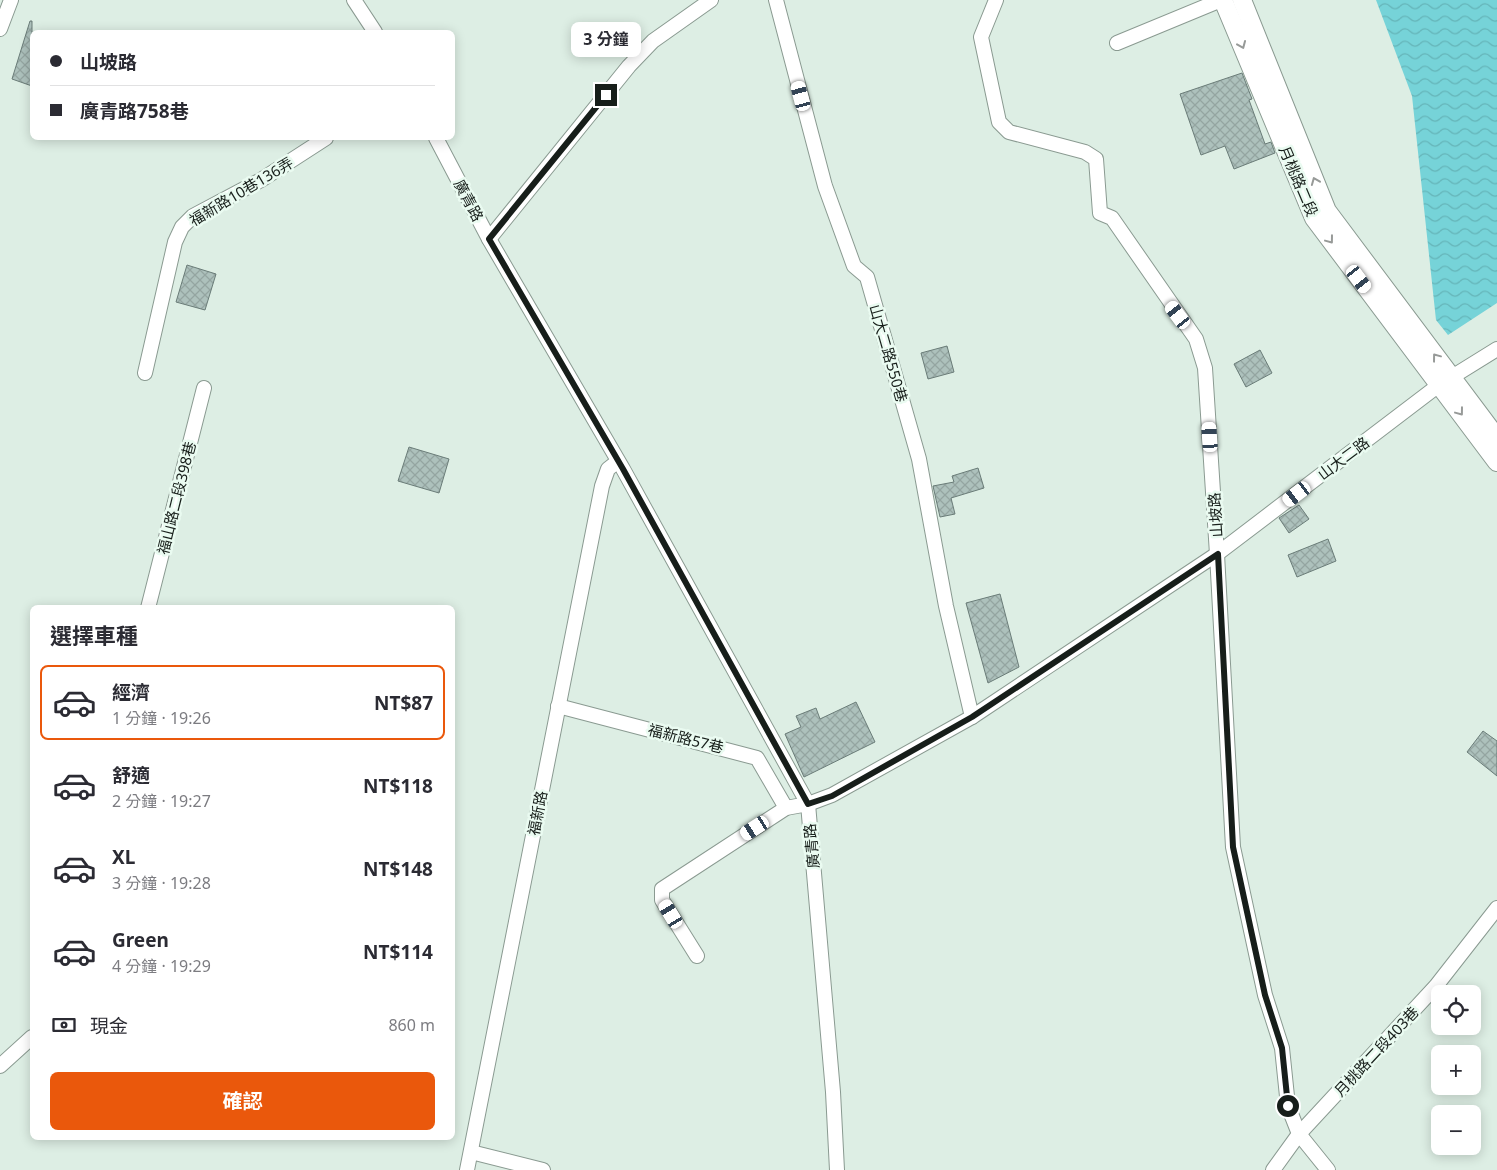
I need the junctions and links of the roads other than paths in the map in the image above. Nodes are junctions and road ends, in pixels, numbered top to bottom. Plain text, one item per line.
1 (11, 0) edge
2 (354, 0) edge
3 (711, 0) edge
4 (776, 0) edge
5 (996, 0) edge
6 (1222, 0) edge
7 (1242, 0) edge
8 (0, 29) edge
9 (374, 30) edge
10 (1117, 43) dead end
11 (323, 140) edge
12 (437, 140) edge
13 (489, 239) junction
14 (1497, 349) edge
15 (145, 373) dead end
16 (1445, 380) junction
17 (204, 388) dead end
18 (1497, 438) edge
19 (617, 462) junction
20 (1497, 462) edge
21 (1218, 554) junction
22 (149, 605) edge
23 (558, 706) junction
24 (972, 717) junction
25 (808, 804) junction
26 (786, 808) junction
27 (1497, 908) edge
28 (697, 956) dead end
29 (30, 1040) edge
30 (0, 1066) edge
31 (1299, 1134) junction
32 (471, 1152) junction
33 (468, 1170) edge
34 (543, 1170) edge
35 (837, 1170) edge
36 (1273, 1170) edge
37 (1328, 1170) edge

1 - 8 street
2 - 9 street
3 - 13 street
4 - 24 street, 山大二路550巷
5 - 21 street, 山坡路
6 - 10 street
6 -> 16 street, 月桃路二段
16 -> 7 street, 月桃路二段
11 - 15 street, 福新路10巷136弄
12 - 13 street, 廣青路
13 - 19 street, 廣青路
14 - 16 street, 山大二路
16 - 18 street, 月桃路二段
16 -> 20 street, 月桃路二段
16 - 21 street, 山大二路
17 - 22 street, 福山路二段398巷
19 - 23 street, 福新路
19 - 25 street, 廣青路
21 - 24 street, 山大二路
21 - 31 street, 山坡路
23 - 26 street, 福新路57巷
23 - 32 street, 福新路
24 - 25 street, 山大二路
25 - 26 street, 山大二路
25 - 35 street, 廣青路
26 - 28 street
27 - 31 street, 月桃路二段403巷
29 - 30 street
31 - 36 street, 月桃路二段403巷
31 - 37 street, 山坡路
32 - 33 street, 福新路
32 - 34 street

